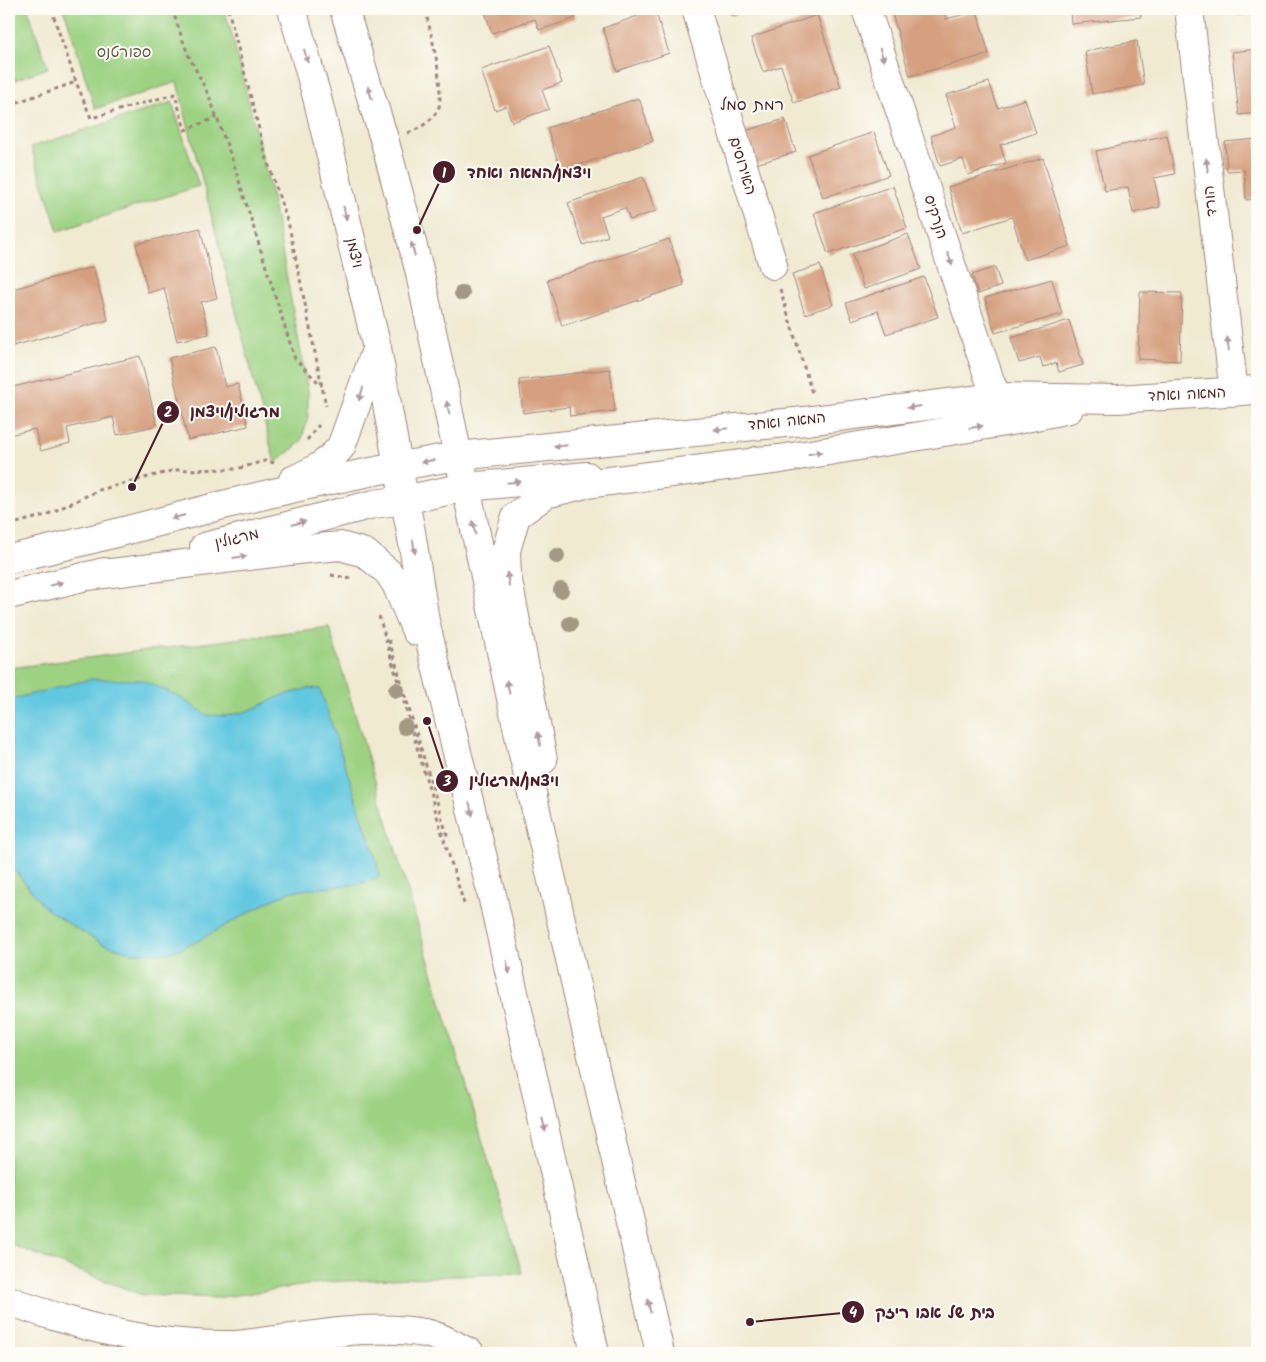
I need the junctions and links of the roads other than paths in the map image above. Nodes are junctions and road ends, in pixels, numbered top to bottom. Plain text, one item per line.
1 (292, 9) edge
2 (344, 9) edge
3 (696, 9) edge
4 (866, 9) edge
5 (1189, 9) edge
6 (773, 265) road end
7 (377, 348) junction
8 (1246, 391) edge
9 (997, 397) junction
10 (1117, 399) junction
11 (1011, 422) junction
12 (458, 456) junction
13 (780, 459) junction
14 (398, 466) junction
15 (466, 487) junction
16 (404, 500) junction
17 (225, 505) junction
18 (9, 559) edge
19 (87, 576) junction
20 (9, 595) edge
21 (453, 738) junction
22 (625, 1199) junction
23 (9, 1300) edge
24 (470, 1353) edge
25 (595, 1353) edge
26 (660, 1353) edge

1 -> 7 main road, ויצמן
12 -> 2 main road
3 - 6 main road, האירוסים
4 -> 9 main road, הנרקיס
8 -> 5 main road, הורד
7 - 14 main road, ויצמן
7 -> 17 main road
8 - 10 main road, המאה ואחד
9 - 10 main road, המאה ואחד
9 - 11 main road, הנרקיס
9 -> 12 main road, המאה ואחד
10 - 11 main road, המאה ואחד
13 -> 11 main road, המאה ואחד
12 -> 14 main road
12 - 15 main road
15 -> 13 main road, המאה ואחד
22 -> 13 main road
14 - 16 main road, ויצמן
14 - 17 main road
15 - 16 main road, מרגולין
22 -> 15 main road
19 -> 16 main road, מרגולין
16 -> 21 main road, ויצמן
17 -> 18 main road
20 -> 19 main road, מרגולין
19 -> 21 main road
21 -> 25 main road
26 -> 22 main road
23 - 24 main road

